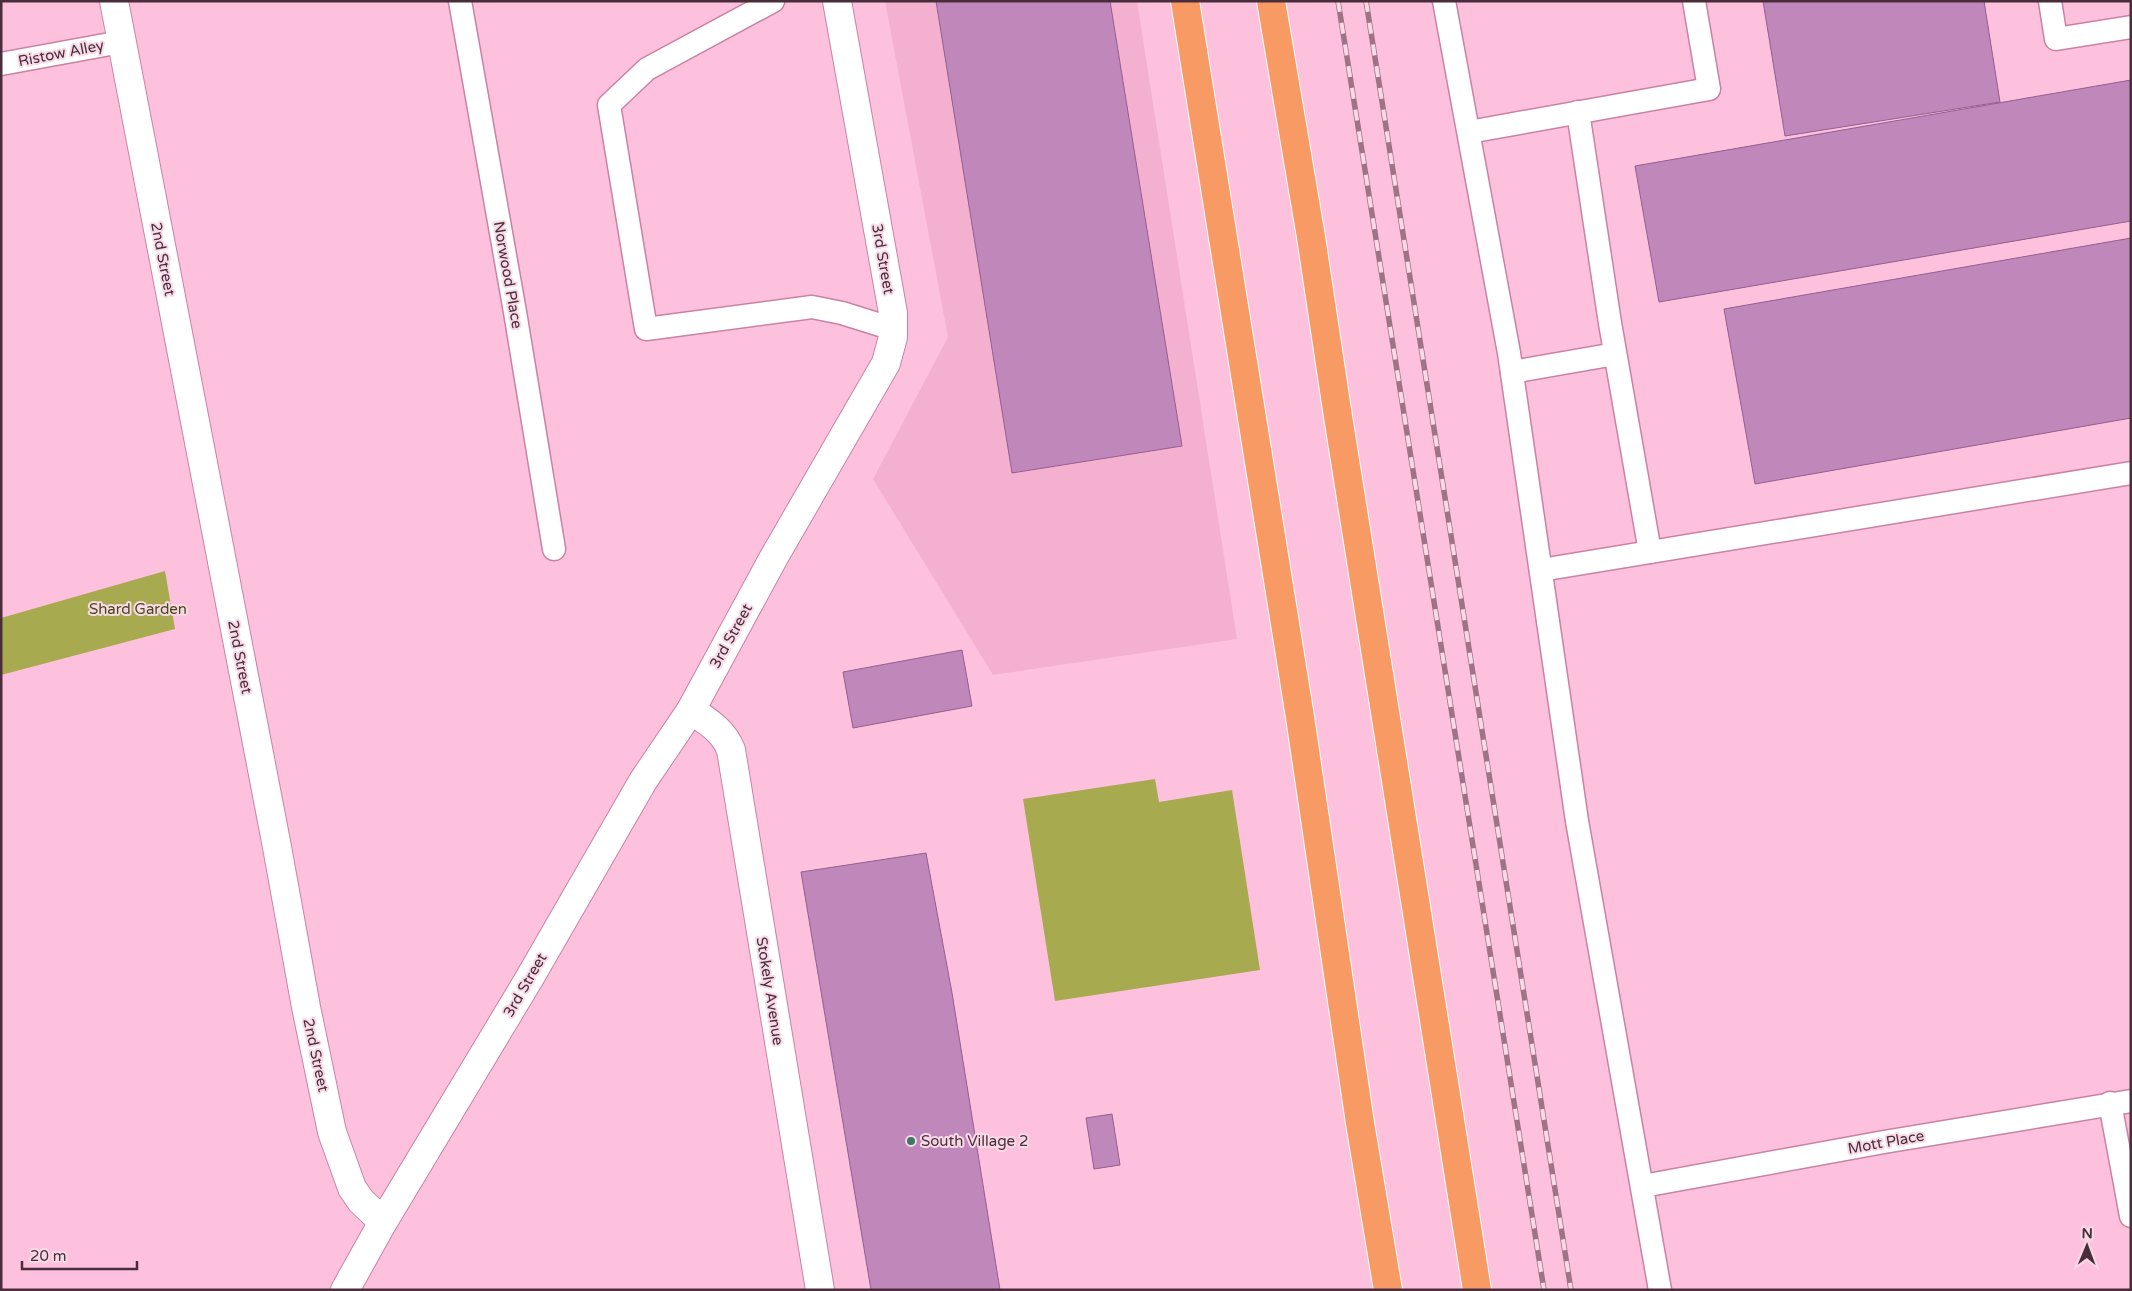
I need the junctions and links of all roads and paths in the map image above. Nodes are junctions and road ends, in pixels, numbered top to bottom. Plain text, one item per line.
1 (114, 1) edge
2 (460, 1) edge
3 (773, 1) edge
4 (837, 1) edge
5 (1185, 1) edge
6 (1271, 1) edge
7 (1444, 1) edge
8 (1694, 1) edge
9 (2050, 1) edge
10 (2131, 27) edge
11 (121, 42) junction
12 (1, 64) edge
13 (1578, 112) junction
14 (1469, 132) junction
15 (893, 329) junction
16 (1615, 354) junction
17 (1512, 372) junction
18 (2131, 473) edge
19 (554, 548) dead end
20 (1650, 552) junction
21 (1541, 570) junction
22 (691, 710) junction
23 (2121, 1102) edge
24 (1643, 1186) junction
25 (2131, 1216) edge
26 (383, 1222) junction
27 (345, 1290) edge
28 (820, 1290) edge
29 (1388, 1290) edge
30 (1477, 1290) edge
31 (1660, 1290) edge

1 - 11 street, 2nd Street
2 - 19 lane, Norwood Place
3 - 15 lane
4 - 15 street, 3rd Street
5 - 29 highway
6 - 30 highway
7 - 14 lane
8 - 13 lane
9 - 10 lane
11 - 12 lane, Ristow Alley
11 - 26 street, 2nd Street
13 - 14 lane
13 - 16 lane
14 - 17 lane
15 - 22 street, 3rd Street
16 - 17 lane
16 - 20 lane
17 - 21 lane
18 - 20 lane
20 - 21 lane
21 - 24 lane
22 - 26 street, 3rd Street
22 - 28 street, Stokely Avenue
23 - 24 lane, Mott Place
23 - 25 lane
24 - 31 lane
26 - 27 street

